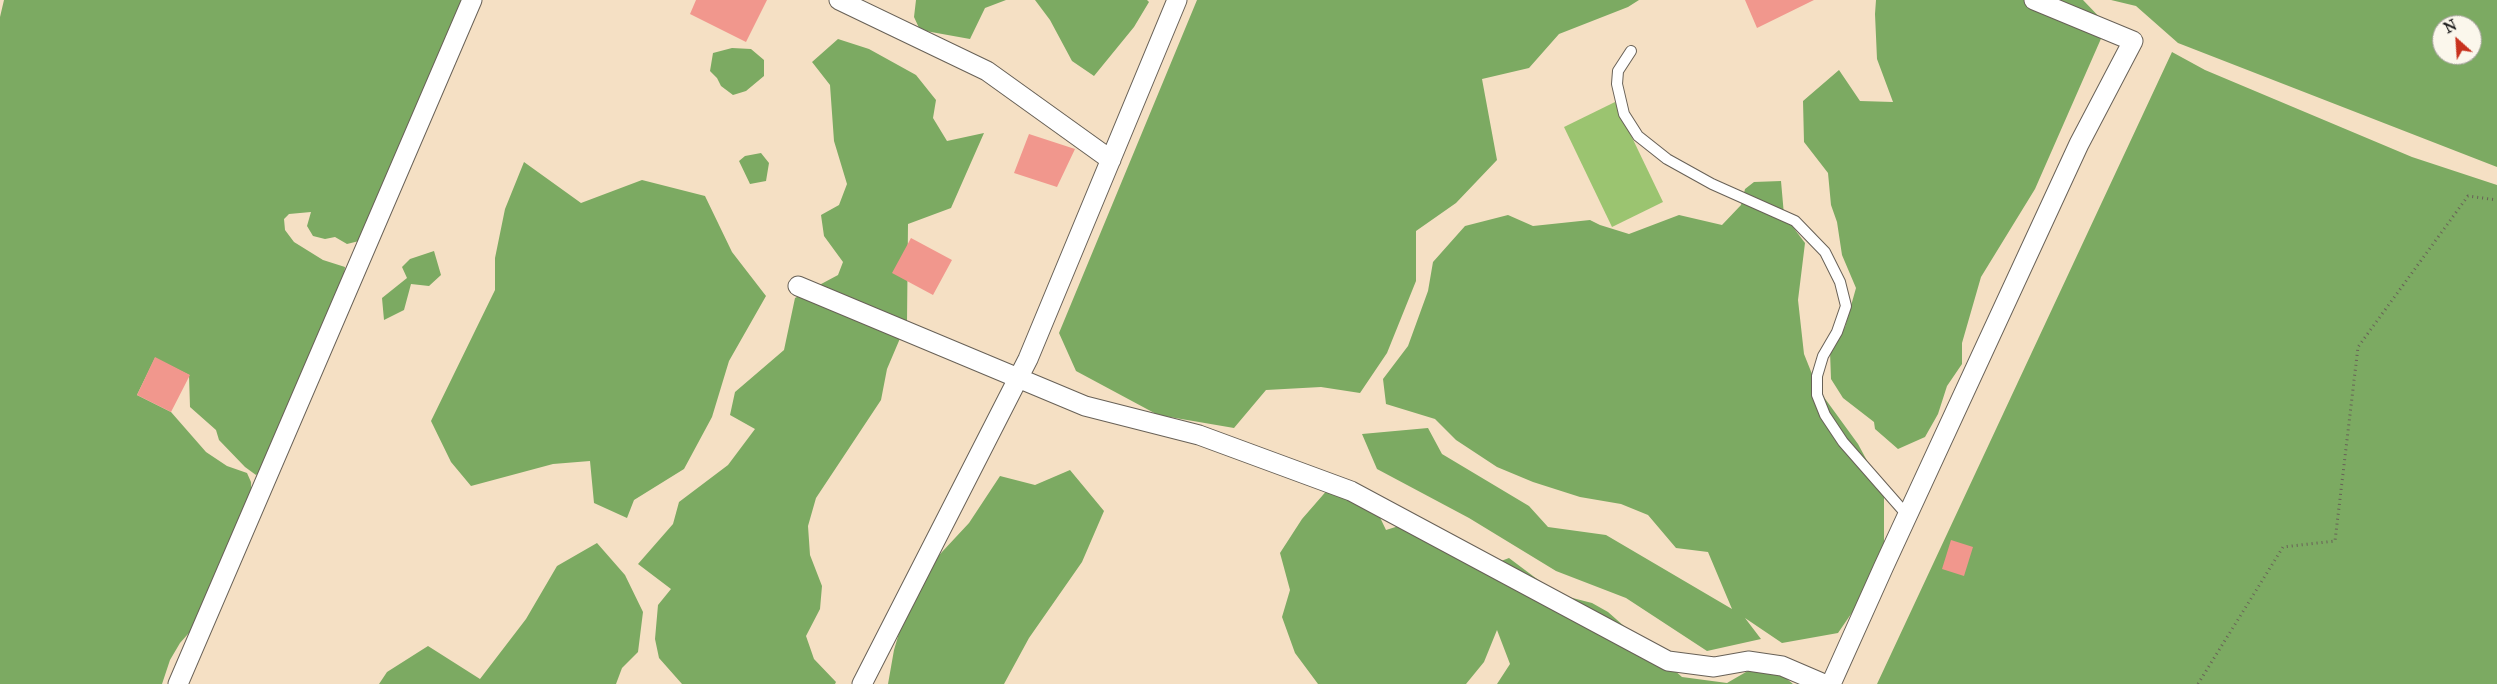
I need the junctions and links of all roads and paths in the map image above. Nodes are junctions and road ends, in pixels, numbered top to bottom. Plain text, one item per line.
1 (472, 0) edge
2 (840, 0) edge
3 (1177, 0) edge
4 (2034, 0) edge
5 (1631, 51) dead end
6 (1110, 160) junction
7 (2497, 200) edge
8 (798, 286) dead end
9 (1018, 378) junction
10 (1907, 515) junction
11 (178, 684) edge
12 (862, 684) edge
13 (1824, 684) edge
14 (1831, 684) edge
15 (2198, 684) edge

1 - 11 street
2 - 6 street
3 - 6 street
4 - 10 street
5 - 10 lane
6 - 9 street
7 - 15 path
8 - 9 street
9 - 12 street
9 - 13 street
10 - 14 street

